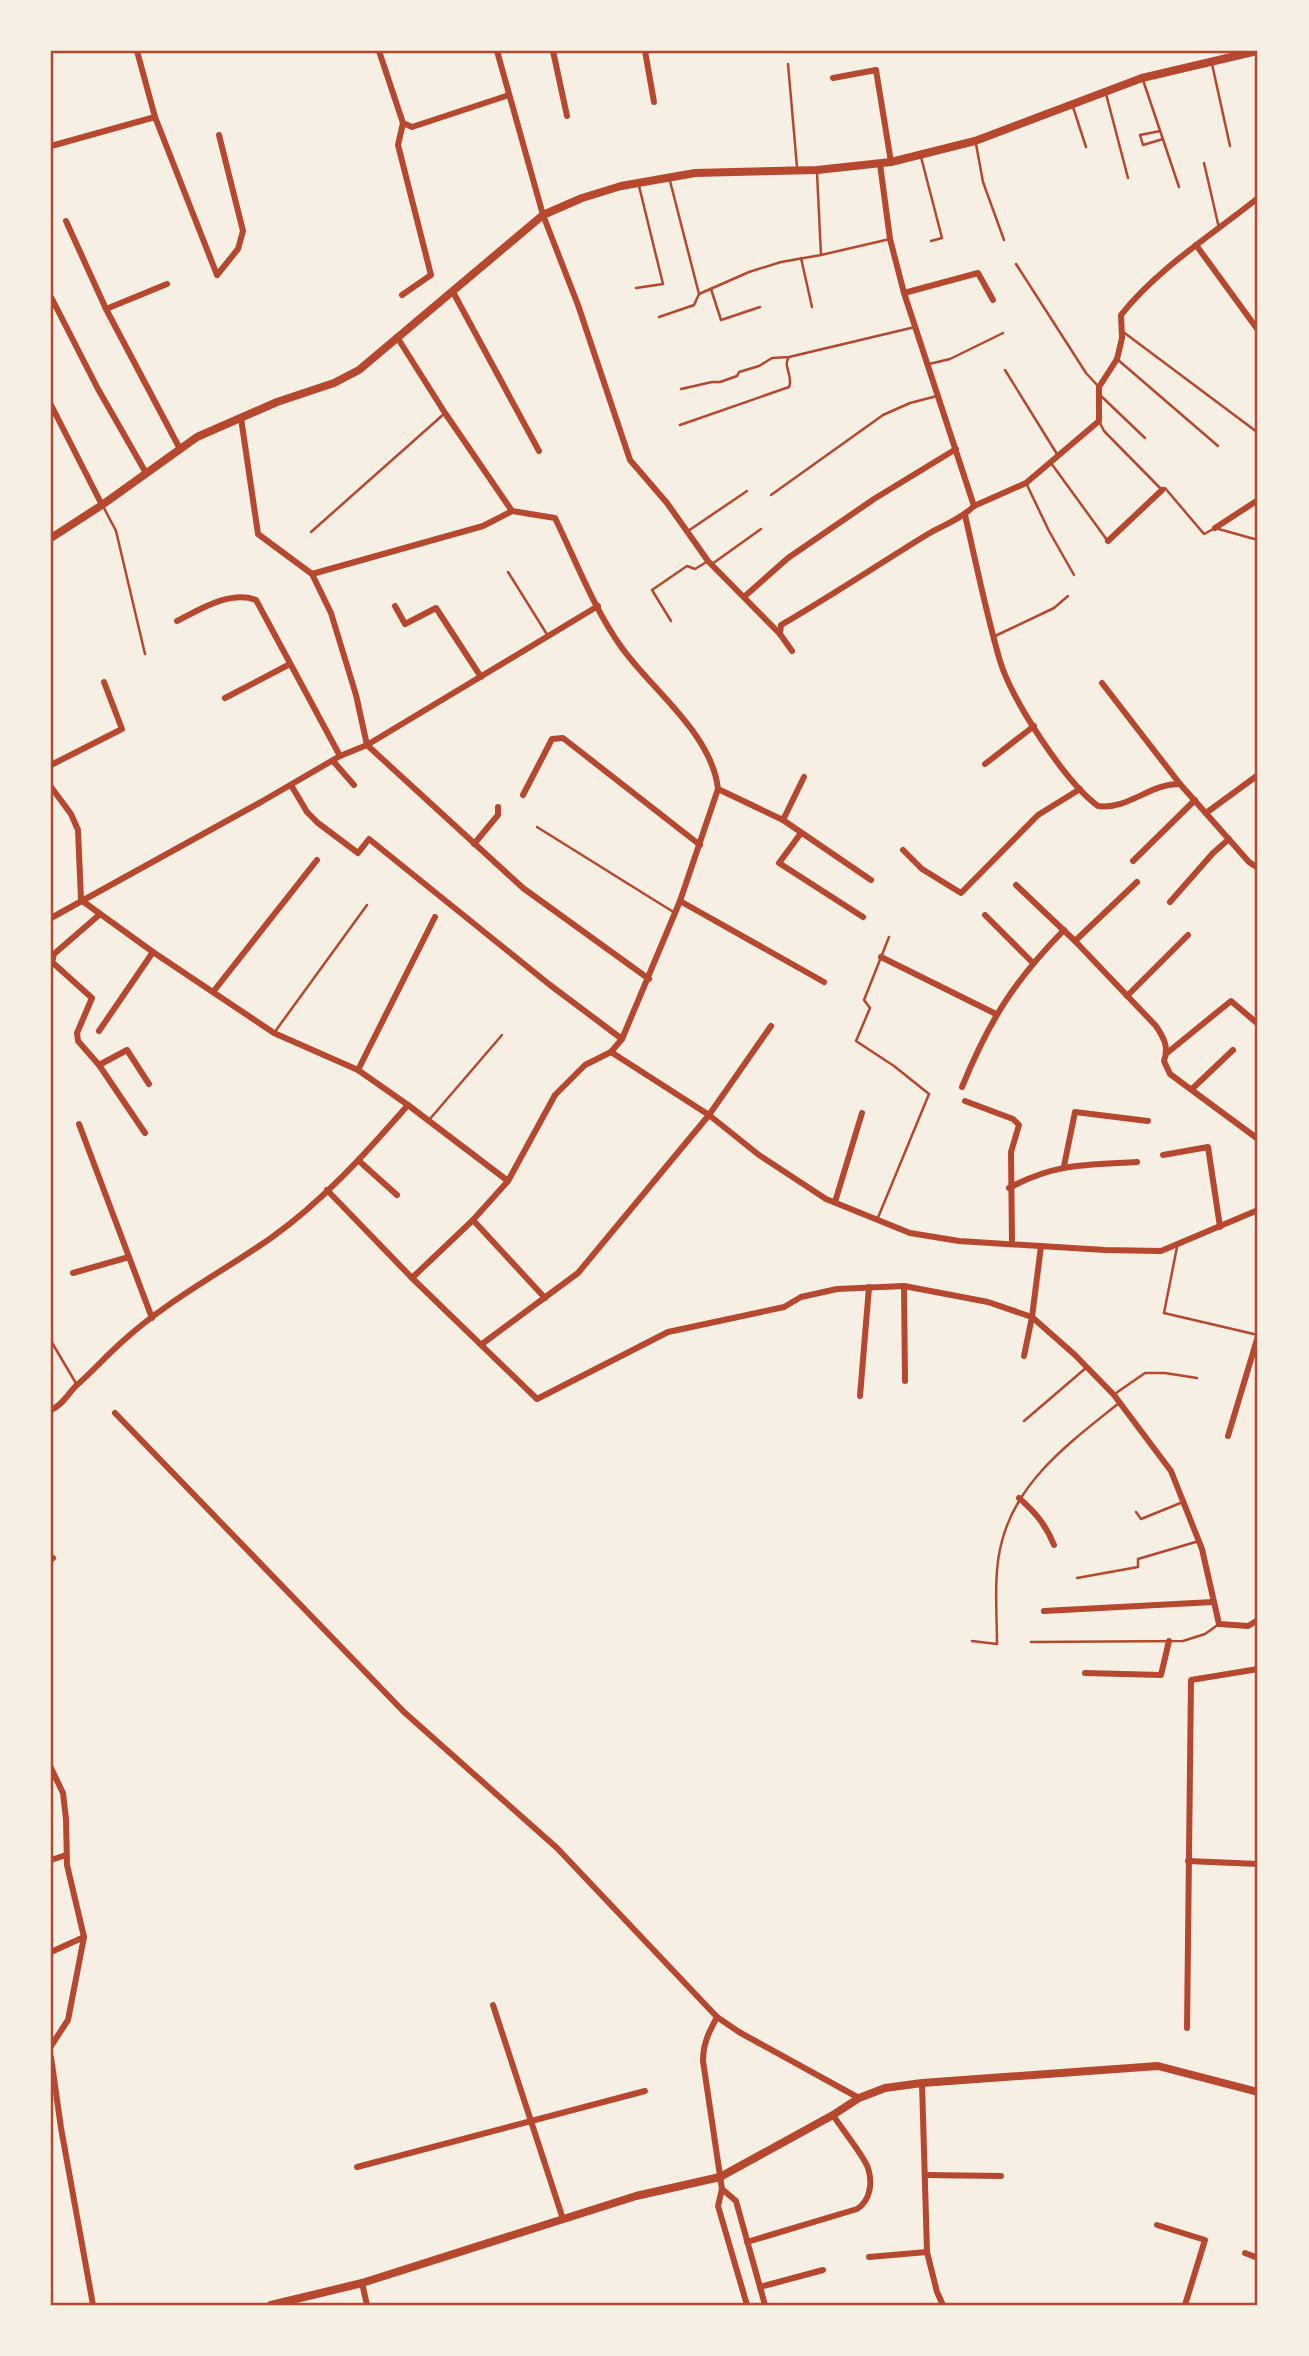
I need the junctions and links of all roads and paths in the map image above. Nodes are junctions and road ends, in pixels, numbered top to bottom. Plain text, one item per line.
1 (137, 51) edge
2 (379, 51) edge
3 (497, 51) edge
4 (553, 51) edge
5 (645, 51) edge
6 (1257, 51) edge
7 (1236, 53) edge
8 (1211, 61) junction
9 (788, 64) dead end
10 (833, 78) dead end
11 (1142, 78) junction
12 (1105, 91) junction
13 (509, 95) junction
14 (654, 102) dead end
15 (1072, 104) junction
16 (567, 116) dead end
17 (155, 117) junction
18 (403, 124) junction
19 (1160, 131) junction
20 (219, 135) dead end
21 (1163, 139) junction
22 (975, 141) junction
23 (51, 146) edge
24 (1230, 146) dead end
25 (1086, 147) dead end
26 (921, 155) junction
27 (891, 162) junction
28 (880, 163) junction
29 (1203, 163) dead end
30 (798, 170) junction
31 (817, 170) junction
32 (669, 177) junction
33 (1128, 178) dead end
34 (638, 183) junction
35 (1180, 187) dead end
36 (1258, 198) edge
37 (543, 215) junction
38 (66, 221) dead end
39 (1219, 229) junction
40 (890, 239) junction
41 (1004, 240) dead end
42 (931, 241) dead end
43 (1196, 245) junction
44 (821, 255) junction
45 (801, 258) junction
46 (1016, 264) dead end
47 (167, 284) dead end
48 (636, 288) dead end
49 (711, 289) junction
50 (453, 292) junction
51 (904, 293) junction
52 (699, 294) junction
53 (402, 295) dead end
54 (51, 297) edge
55 (993, 300) dead end
56 (760, 307) dead end
57 (812, 307) dead end
58 (106, 309) junction
59 (659, 317) dead end
60 (915, 327) junction
61 (1258, 330) edge
62 (1122, 331) junction
63 (1003, 333) dead end
64 (397, 337) junction
65 (789, 357) junction
66 (1117, 359) junction
67 (927, 365) junction
68 (1005, 370) dead end
69 (681, 389) dead end
70 (1099, 391) junction
71 (937, 396) junction
72 (51, 405) edge
73 (445, 414) junction
74 (241, 418) junction
75 (1099, 421) junction
76 (680, 425) dead end
77 (1257, 432) edge
78 (1146, 438) dead end
79 (1217, 446) dead end
80 (180, 449) junction
81 (956, 449) junction
82 (539, 451) dead end
83 (1059, 457) junction
84 (1051, 463) junction
85 (146, 473) junction
86 (1026, 483) junction
87 (1162, 490) junction
88 (747, 491) dead end
89 (771, 495) dead end
90 (1258, 500) edge
91 (102, 505) junction
92 (974, 506) junction
93 (512, 510) junction
94 (965, 515) junction
95 (1215, 528) junction
96 (761, 529) dead end
97 (310, 531) dead end
98 (688, 531) junction
99 (51, 538) edge
100 (1258, 540) edge
101 (1108, 541) joint
102 (710, 563) junction
103 (508, 572) dead end
104 (312, 574) junction
105 (1074, 575) dead end
106 (1068, 596) dead end
107 (744, 597) junction
108 (395, 606) dead end
109 (598, 606) junction
110 (177, 621) dead end
111 (671, 621) dead end
112 (780, 634) junction
113 (548, 636) junction
114 (995, 636) junction
115 (792, 651) dead end
116 (145, 654) dead end
117 (290, 664) junction
118 (481, 677) junction
119 (104, 682) dead end
120 (1102, 683) dead end
121 (225, 698) dead end
122 (1034, 726) junction
123 (367, 745) junction
124 (340, 757) junction
125 (333, 761) junction
126 (985, 764) dead end
127 (51, 765) edge
128 (1258, 775) edge
129 (804, 777) dead end
130 (1180, 784) junction
131 (291, 785) junction
132 (354, 785) dead end
133 (51, 787) edge
134 (718, 789) junction
135 (1080, 789) junction
136 (523, 796) dead end
137 (1195, 800) junction
138 (498, 807) dead end
139 (1206, 813) junction
140 (783, 820) junction
141 (537, 827) dead end
142 (800, 833) junction
143 (1229, 839) junction
144 (474, 844) junction
145 (699, 845) junction
146 (903, 850) dead end
147 (317, 860) dead end
148 (1133, 861) dead end
149 (1258, 868) edge
150 (870, 880) dead end
151 (1137, 882) dead end
152 (1016, 885) dead end
153 (81, 900) junction
154 (680, 901) junction
155 (1170, 902) dead end
156 (367, 905) dead end
157 (675, 913) junction
158 (99, 915) junction
159 (985, 915) dead end
160 (863, 917) dead end
161 (51, 918) edge
162 (435, 918) dead end
163 (1063, 930) junction
164 (1188, 935) dead end
165 (889, 937) dead end
166 (1075, 942) junction
167 (153, 952) junction
168 (881, 957) junction
169 (1032, 962) junction
170 (649, 979) junction
171 (824, 982) dead end
172 (214, 992) junction
173 (1127, 996) junction
174 (996, 1014) junction
175 (1258, 1024) edge
176 (771, 1026) dead end
177 (99, 1031) dead end
178 (274, 1033) junction
179 (502, 1035) dead end
180 (622, 1039) junction
181 (1233, 1050) dead end
182 (611, 1052) junction
183 (1167, 1053) junction
184 (99, 1065) junction
185 (358, 1070) junction
186 (149, 1084) dead end
187 (962, 1087) dead end
188 (1192, 1089) junction
189 (965, 1101) dead end
190 (408, 1105) junction
191 (862, 1113) dead end
192 (709, 1115) junction
193 (429, 1121) junction
194 (1148, 1121) dead end
195 (79, 1124) dead end
196 (145, 1133) dead end
197 (1258, 1139) edge
198 (1163, 1155) dead end
199 (359, 1161) junction
200 (1137, 1162) dead end
201 (1063, 1166) junction
202 (508, 1181) junction
203 (1009, 1188) junction
204 (327, 1190) junction
205 (397, 1195) dead end
206 (835, 1202) junction
207 (1258, 1210) edge
208 (473, 1220) junction
209 (877, 1220) junction
210 (1220, 1227) junction
211 (1012, 1244) junction
212 (1178, 1244) junction
213 (1041, 1246) junction
214 (129, 1257) junction
215 (73, 1273) dead end
216 (412, 1278) junction
217 (904, 1286) junction
218 (869, 1287) junction
219 (545, 1298) junction
220 (1032, 1317) junction
221 (152, 1318) junction
222 (1258, 1335) edge
223 (51, 1341) edge
224 (482, 1345) junction
225 (1024, 1356) dead end
226 (1087, 1367) junction
227 (1197, 1378) dead end
228 (905, 1381) dead end
229 (77, 1385) junction
230 (860, 1395) dead end
231 (1114, 1395) junction
232 (1119, 1403) junction
233 (51, 1410) edge
234 (115, 1413) dead end
235 (1024, 1421) dead end
236 (1228, 1436) dead end
237 (1019, 1498) junction
238 (1183, 1502) junction
239 (1136, 1512) dead end
240 (1199, 1541) junction
241 (1054, 1545) dead end
242 (1077, 1578) dead end
243 (1213, 1602) junction
244 (1044, 1611) dead end
245 (1258, 1620) edge
246 (1219, 1625) junction
247 (972, 1641) dead end
248 (1169, 1641) junction
249 (1031, 1642) dead end
250 (1258, 1669) edge
251 (1085, 1673) dead end
252 (51, 1768) edge
253 (66, 1855) junction
254 (51, 1860) edge
255 (1188, 1861) junction
256 (1258, 1864) edge
257 (83, 1937) junction
258 (51, 1952) edge
259 (493, 2005) dead end
260 (718, 2017) junction
261 (1187, 2028) dead end
262 (51, 2046) edge
263 (51, 2057) edge
264 (922, 2083) junction
265 (645, 2091) dead end
266 (1258, 2092) edge
267 (859, 2098) junction
268 (833, 2115) junction
269 (532, 2121) junction
270 (357, 2167) dead end
271 (925, 2175) junction
272 (1001, 2176) dead end
273 (720, 2177) junction
274 (722, 2189) junction
275 (563, 2219) junction
276 (1157, 2225) dead end
277 (747, 2242) junction
278 (927, 2252) junction
279 (1245, 2253) dead end
280 (869, 2257) dead end
281 (1258, 2258) edge
282 (823, 2270) dead end
283 (362, 2283) junction
284 (760, 2287) junction
285 (93, 2305) edge
286 (271, 2305) edge
287 (367, 2305) edge
288 (747, 2305) edge
289 (765, 2305) edge
290 (943, 2305) edge
291 (1185, 2305) edge

1 - 17 street
2 - 18 street
3 - 13 street
4 - 16 street
5 - 14 street
6 - 7 street
7 - 8 street
8 - 11 street
8 - 24 lane
9 - 30 lane
10 - 27 street
11 - 12 street
11 - 19 lane
12 - 15 street
12 - 33 lane
13 - 18 street
13 - 37 street
15 - 22 street
15 - 25 lane
17 - 20 street
17 - 23 street
18 - 53 street
19 - 21 lane
19 - 21 lane
21 - 35 lane
22 - 26 street
22 - 41 lane
26 - 27 street
26 - 42 lane
27 - 28 street
28 - 31 street
28 - 40 street
29 - 39 lane
30 - 31 street
30 - 32 street
31 - 44 lane
32 - 34 street
32 - 52 lane
34 - 37 street
34 - 48 lane
36 - 39 street
37 - 50 street
37 - 98 street
38 - 58 street
39 - 43 street
40 - 44 lane
40 - 51 street
43 - 61 street
43 - 62 street
44 - 45 lane
45 - 49 lane
45 - 57 lane
46 - 70 lane
47 - 58 street
49 - 52 lane
49 - 56 lane
50 - 64 street
50 - 82 street
51 - 55 street
51 - 60 street
52 - 59 lane
54 - 85 street
58 - 80 street
60 - 65 lane
60 - 67 street
62 - 66 street
62 - 77 lane
63 - 67 lane
64 - 73 street
64 - 74 street
65 - 69 lane
65 - 76 lane
66 - 70 street
66 - 79 lane
67 - 71 street
68 - 83 lane
70 - 75 street
70 - 78 lane
71 - 81 street
71 - 89 lane
72 - 91 street
73 - 93 street
73 - 97 lane
74 - 80 street
74 - 104 street
75 - 83 street
75 - 87 lane
80 - 85 street
81 - 92 street
81 - 107 street
83 - 84 street
84 - 86 street
84 - 101 lane
85 - 91 street
86 - 92 street
86 - 105 lane
87 - 95 lane
87 - 101 street
88 - 98 lane
90 - 95 street
91 - 99 street
91 - 116 lane
92 - 94 street
93 - 104 street
93 - 109 street
94 - 112 street
94 - 114 street
95 - 100 lane
96 - 102 lane
98 - 102 street
102 - 107 street
102 - 111 lane
103 - 113 lane
104 - 123 street
106 - 114 lane
107 - 112 street
108 - 118 street
109 - 113 street
109 - 134 street
110 - 117 street
112 - 115 street
113 - 118 street
114 - 122 street
117 - 121 street
117 - 124 street
118 - 123 street
119 - 127 street
120 - 130 street
122 - 126 street
122 - 135 street
123 - 124 street
123 - 144 street
124 - 125 street
125 - 131 street
125 - 132 street
128 - 139 street
129 - 140 street
130 - 135 street
130 - 137 street
131 - 153 street
131 - 180 street
133 - 153 street
134 - 140 street
134 - 145 street
135 - 146 street
136 - 145 street
137 - 139 street
137 - 148 street
138 - 144 street
139 - 143 street
140 - 142 street
141 - 157 lane
142 - 150 street
142 - 160 street
143 - 149 street
143 - 155 street
144 - 170 street
145 - 154 street
147 - 172 street
151 - 166 street
152 - 163 street
153 - 158 street
153 - 161 street
154 - 157 street
154 - 171 street
156 - 178 lane
157 - 170 street
158 - 167 street
158 - 184 street
159 - 169 street
162 - 185 street
163 - 166 street
163 - 169 street
164 - 173 street
165 - 168 lane
166 - 173 street
167 - 172 street
167 - 177 street
168 - 174 street
168 - 209 lane
169 - 174 street
170 - 180 street
172 - 178 street
173 - 183 street
174 - 187 street
175 - 183 street
176 - 192 street
178 - 185 street
179 - 193 lane
180 - 182 street
181 - 188 street
182 - 192 street
182 - 202 street
183 - 188 street
184 - 186 street
184 - 196 street
185 - 190 street
188 - 197 street
189 - 203 street
190 - 193 street
190 - 199 street
191 - 206 street
192 - 206 street
192 - 219 street
193 - 202 street
194 - 201 street
195 - 214 street
198 - 210 street
199 - 204 street
199 - 205 street
200 - 201 street
201 - 203 street
202 - 208 street
203 - 211 street
204 - 216 street
204 - 221 street
206 - 209 street
207 - 210 street
208 - 216 street
208 - 219 street
209 - 211 street
210 - 212 street
211 - 213 street
212 - 213 street
212 - 222 lane
213 - 220 street
214 - 215 street
214 - 221 street
216 - 224 street
217 - 218 street
217 - 220 street
217 - 228 street
218 - 224 street
218 - 230 street
219 - 224 street
220 - 225 street
220 - 226 street
221 - 229 street
222 - 236 street
223 - 229 lane
226 - 231 street
226 - 235 lane
227 - 231 lane
229 - 233 street
231 - 232 street
232 - 237 lane
232 - 238 street
234 - 260 street
237 - 241 street
237 - 247 lane
238 - 239 lane
238 - 240 street
240 - 242 lane
240 - 243 street
243 - 244 street
243 - 246 street
245 - 246 street
246 - 248 lane
248 - 249 lane
248 - 251 street
250 - 255 street
252 - 253 street
253 - 254 street
253 - 257 street
255 - 256 street
255 - 261 street
257 - 258 street
257 - 262 street
259 - 269 street
260 - 267 street
260 - 273 street
263 - 285 street
264 - 266 street
264 - 267 street
264 - 271 street
265 - 269 street
267 - 268 street
268 - 273 street
268 - 277 street
269 - 270 street
269 - 275 street
271 - 272 street
271 - 278 street
273 - 274 street
273 - 275 street
274 - 277 street
274 - 288 street
275 - 283 street
276 - 291 street
277 - 284 street
278 - 280 street
278 - 290 street
279 - 281 street
282 - 284 street
283 - 286 street
283 - 287 street
284 - 289 street

